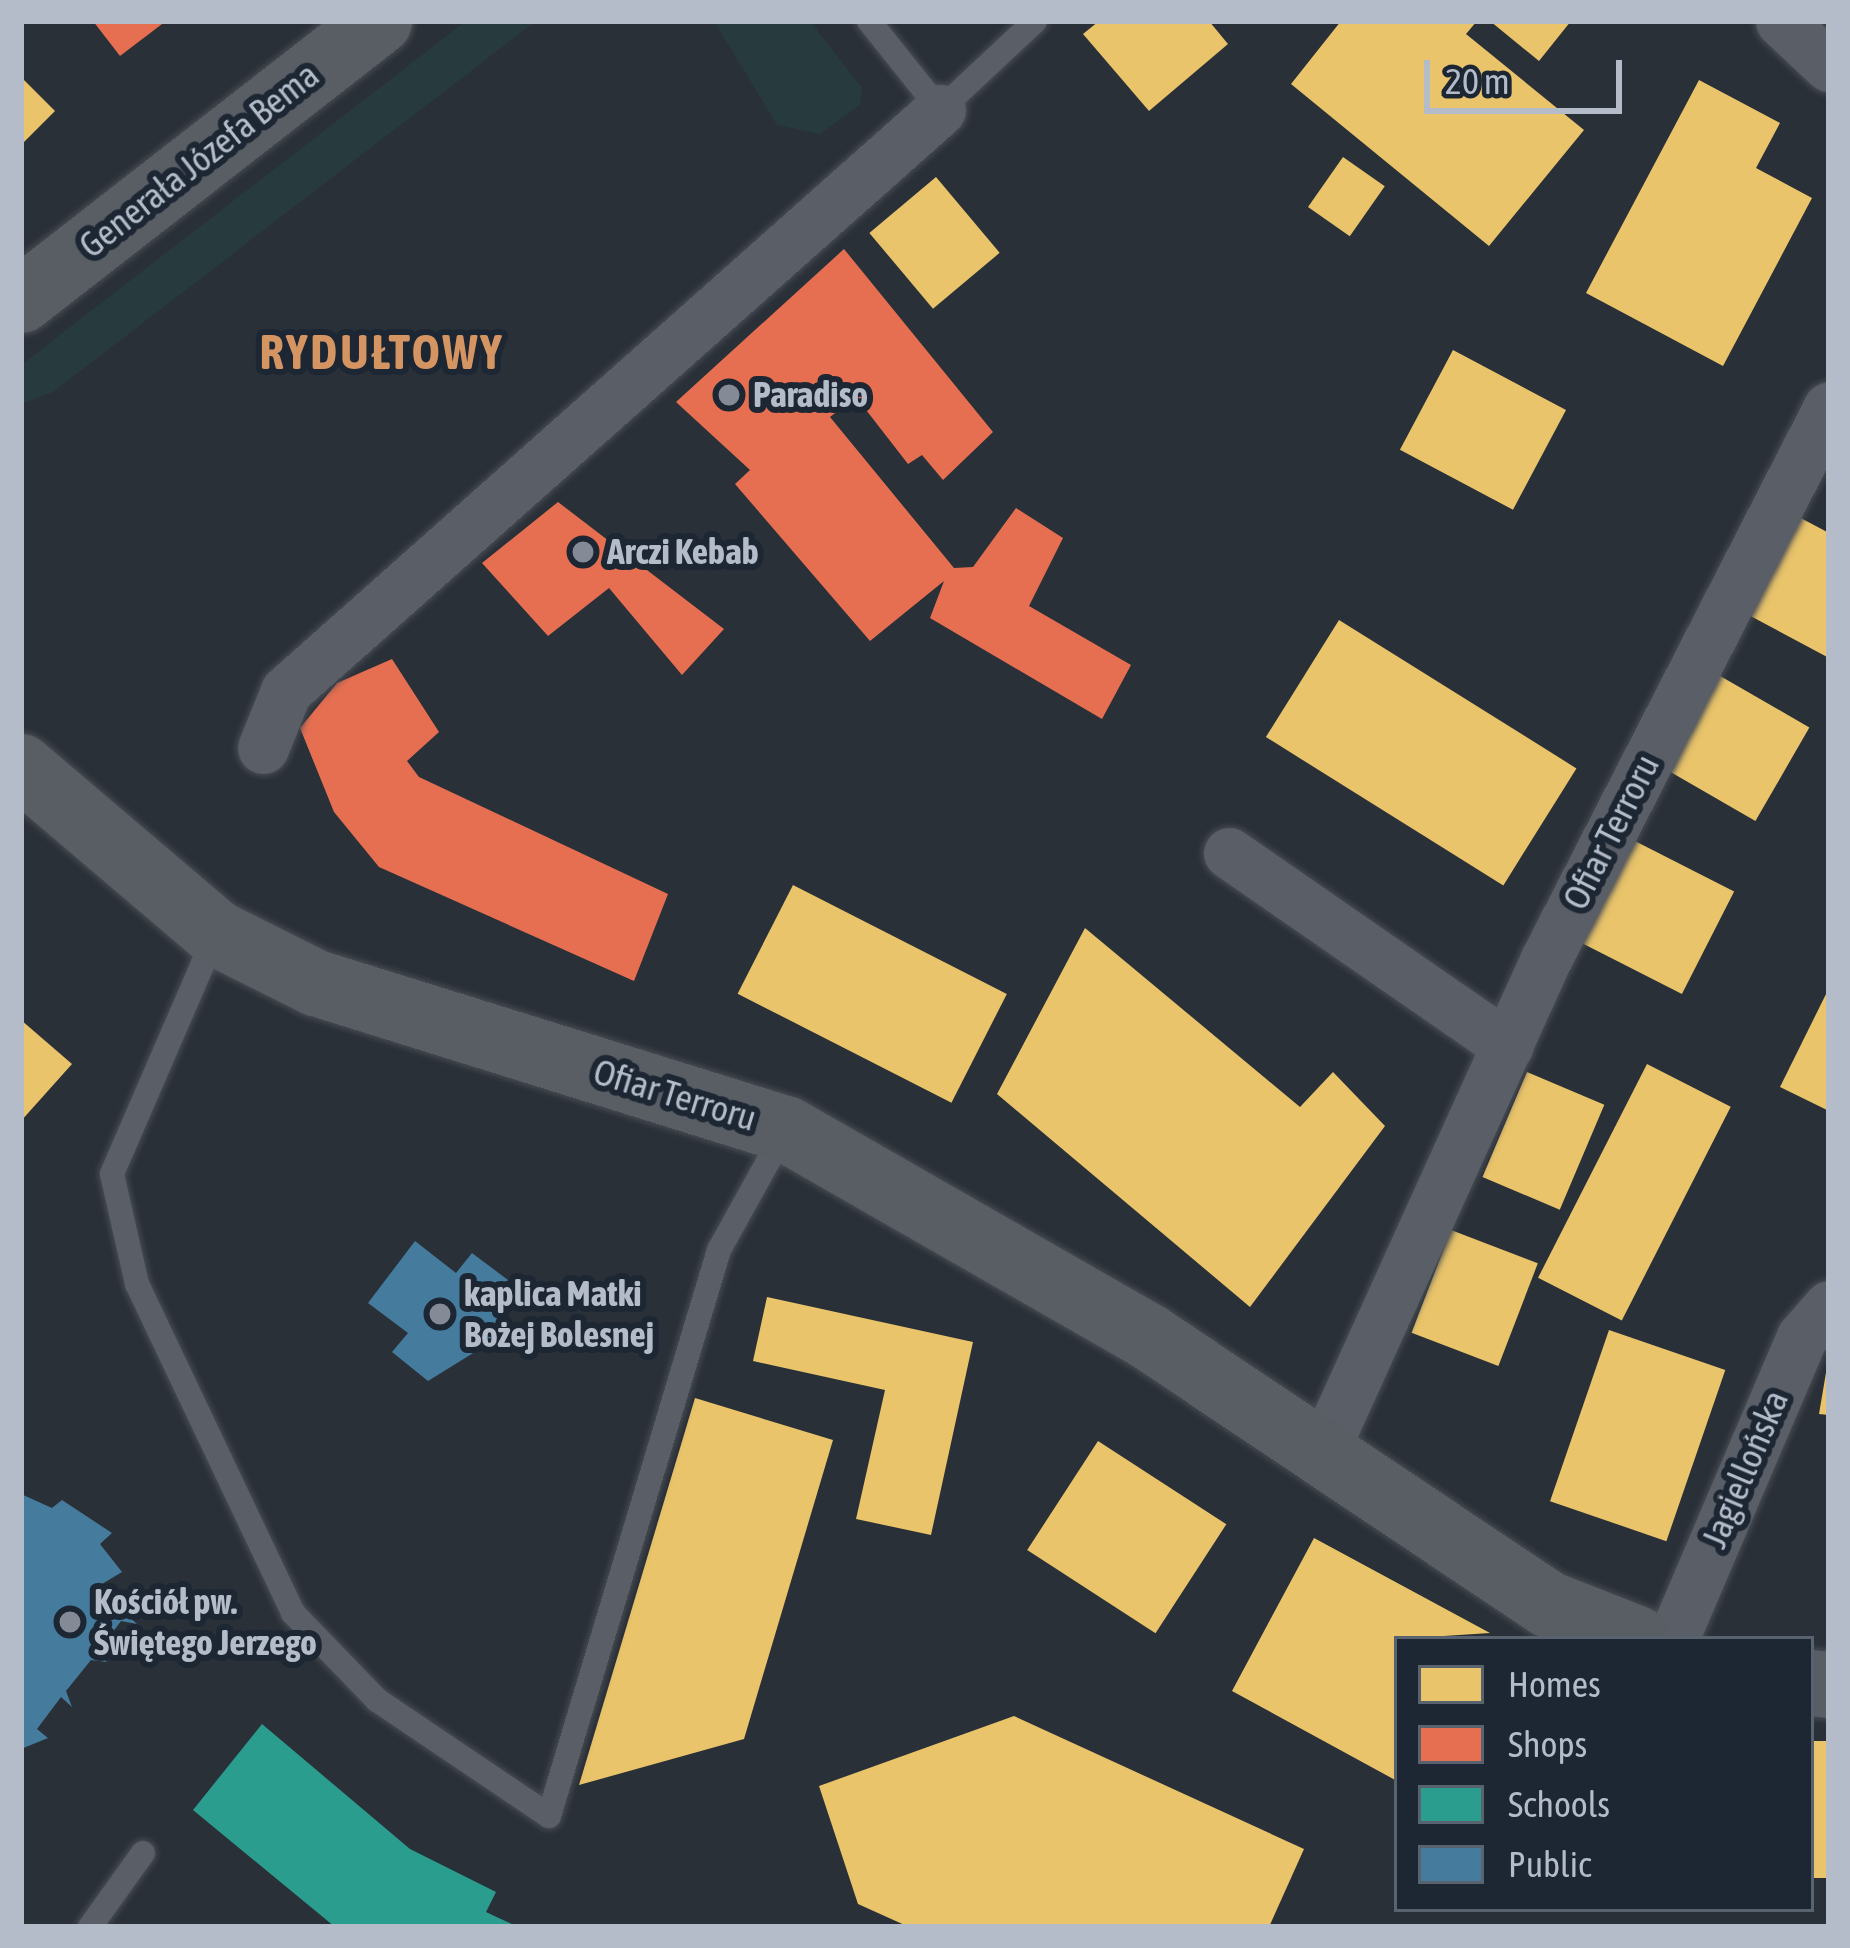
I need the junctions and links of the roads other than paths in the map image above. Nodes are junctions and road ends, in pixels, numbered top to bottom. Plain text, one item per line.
1 (379, 21) edge
2 (869, 21) edge
3 (1035, 21) edge
4 (1781, 21) edge
5 (1829, 66) edge
6 (940, 110) junction
7 (21, 300) edge
8 (1829, 407) edge
9 (263, 748) dead end
10 (21, 767) edge
11 (1229, 853) dead end
12 (216, 933) junction
13 (1508, 1046) junction
14 (786, 1129) junction
15 (1829, 1306) edge
16 (1319, 1460) junction
17 (1629, 1636) edge
18 (1674, 1636) edge
19 (143, 1853) dead end
20 (90, 1927) edge

1 - 7 street, Generała Józefa Bema
2 - 6 lane
3 - 6 lane
4 - 5 street
6 - 9 street
8 - 13 street, Ofiar Terroru
10 - 12 street, Ofiar Terroru
11 - 13 street
12 - 14 street, Ofiar Terroru
12 - 14 lane
13 - 16 street, Ofiar Terroru
14 - 16 street, Ofiar Terroru
15 - 18 street, Jagiellońska
16 - 17 street, Ofiar Terroru
19 - 20 lane

